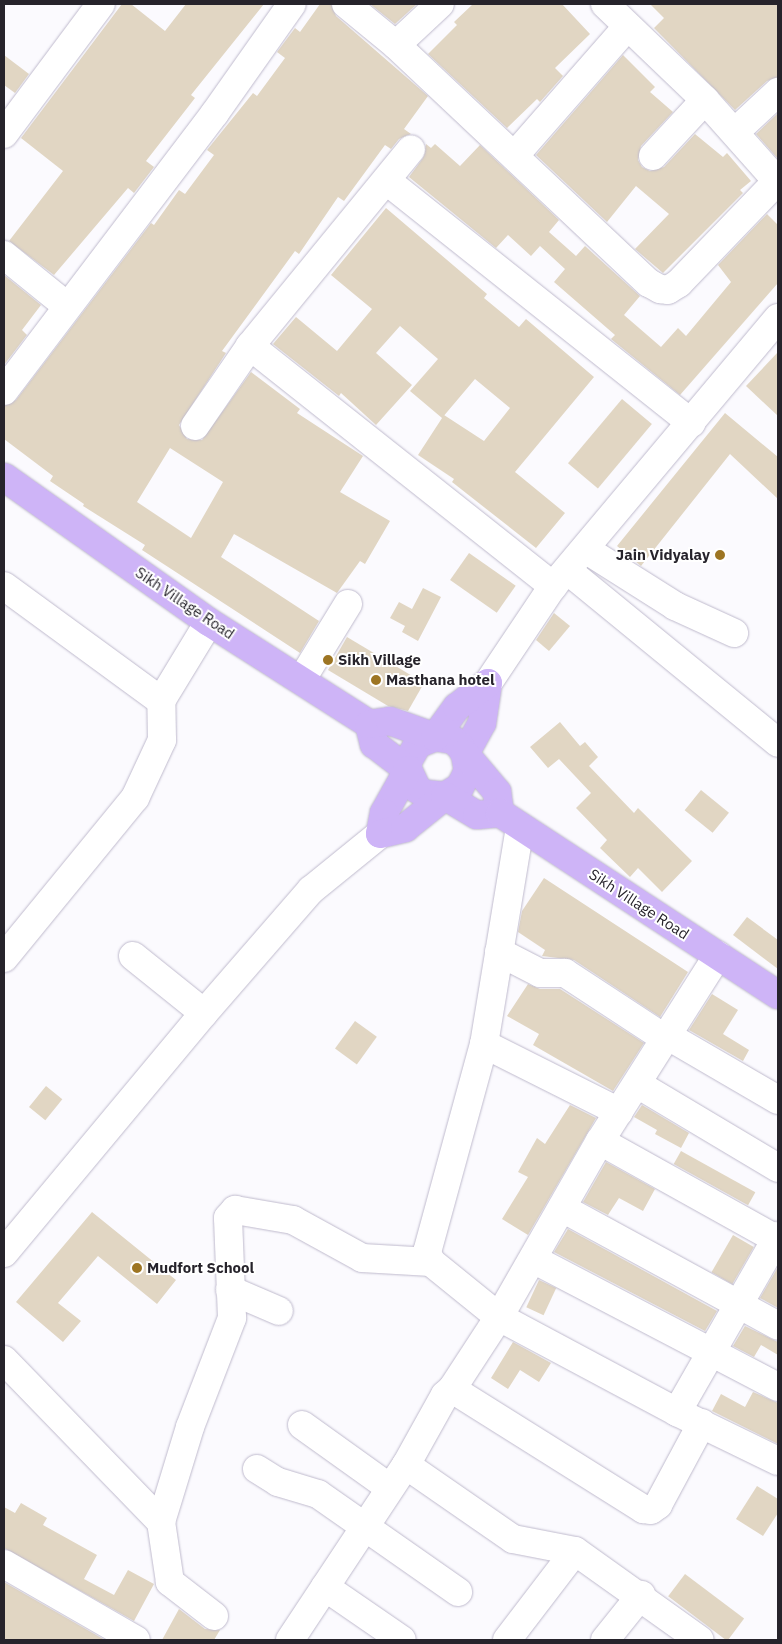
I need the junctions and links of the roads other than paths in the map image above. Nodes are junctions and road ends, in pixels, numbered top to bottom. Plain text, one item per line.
1 (101, 4) edge
2 (292, 4) edge
3 (346, 4) edge
4 (440, 4) edge
5 (605, 4) edge
6 (627, 27) junction
7 (396, 45) junction
8 (778, 92) edge
9 (705, 100) junction
10 (735, 132) junction
11 (4, 134) edge
12 (411, 149) dead end
13 (515, 155) junction
14 (653, 156) dead end
15 (387, 181) junction
16 (778, 181) edge
17 (4, 255) edge
18 (66, 306) junction
19 (778, 318) edge
20 (250, 346) junction
21 (4, 391) edge
22 (690, 423) junction
23 (195, 426) dead end
24 (4, 477) edge
25 (585, 549) junction
26 (560, 578) junction
27 (4, 586) edge
28 (348, 604) dead end
29 (209, 622) junction
30 (734, 633) dead end
31 (302, 679) junction
32 (488, 683) junction
33 (161, 701) junction
34 (369, 724) junction
35 (435, 736) junction
36 (778, 743) edge
37 (466, 754) junction
38 (408, 770) junction
39 (445, 796) junction
40 (510, 820) junction
41 (380, 834) junction
42 (499, 952) junction
43 (718, 955) junction
44 (133, 956) dead end
45 (4, 958) edge
46 (778, 995) edge
47 (204, 1013) junction
48 (667, 1037) junction
49 (484, 1044) junction
50 (639, 1085) junction
51 (778, 1100) edge
52 (619, 1112) junction
53 (600, 1141) junction
54 (778, 1168) edge
55 (562, 1208) junction
56 (778, 1238) edge
57 (4, 1253) edge
58 (533, 1259) junction
59 (431, 1262) junction
60 (230, 1290) junction
61 (738, 1304) junction
62 (278, 1311) dead end
63 (499, 1317) junction
64 (778, 1326) edge
65 (711, 1352) junction
66 (4, 1360) edge
67 (778, 1387) edge
68 (452, 1389) junction
69 (677, 1412) junction
70 (702, 1423) junction
71 (302, 1425) dead end
72 (778, 1461) edge
73 (406, 1465) junction
74 (257, 1469) dead end
75 (390, 1488) junction
76 (162, 1522) junction
77 (364, 1527) junction
78 (576, 1551) junction
79 (4, 1564) edge
80 (324, 1587) junction
81 (458, 1592) dead end
82 (641, 1595) junction
83 (214, 1616) dead end
84 (136, 1640) edge
85 (290, 1640) edge
86 (402, 1640) edge
87 (507, 1640) edge
88 (605, 1640) edge
89 (700, 1640) edge

1 - 11 street
2 - 18 street
3 - 7 street
4 - 7 street
5 - 6 street
6 - 9 street
6 - 13 street
7 - 13 street
8 - 10 street
9 - 10 street
9 - 14 street
10 - 16 street
12 - 15 street
13 - 16 street
15 - 20 street
15 - 22 street
17 - 18 street
18 - 21 street
19 - 22 street
20 - 23 street
20 - 26 street
22 - 25 street
24 - 29 main road, Sikh Village Road
25 - 26 street
25 - 30 street
26 - 32 street
26 - 36 street
27 - 33 street
28 - 31 street
29 - 31 main road, Sikh Village Road
29 - 33 street
31 - 34 main road, Sikh Village Road
32 - 35 main road
32 - 37 main road
33 - 45 street
34 - 35 main road
34 - 38 main road
35 - 37 main road
35 - 38 main road
37 - 39 main road
37 - 40 main road
38 - 39 main road
38 - 41 main road
39 - 40 main road
39 - 41 main road
40 - 42 street
40 - 43 main road, Sikh Village Road
41 - 47 street
42 - 48 street
42 - 49 street
43 - 46 main road, Sikh Village Road
43 - 48 street
44 - 47 street
47 - 57 street
48 - 50 street
48 - 51 street
49 - 52 street
49 - 59 street
50 - 52 street
50 - 54 street
52 - 53 street
53 - 55 street
53 - 56 street
55 - 58 street
55 - 61 street
56 - 61 street
58 - 63 street
58 - 65 street
59 - 60 street
59 - 63 street
60 - 62 street
60 - 76 street
61 - 64 street
61 - 65 street
63 - 68 street
63 - 69 street
65 - 67 street
65 - 69 street
66 - 76 street
68 - 70 street
68 - 73 street
69 - 70 street
70 - 72 street
71 - 75 street
73 - 75 street
73 - 78 street
74 - 77 street
75 - 77 street
76 - 83 street
77 - 80 street
77 - 81 street
78 - 82 street
78 - 87 street
79 - 84 street
80 - 85 street
80 - 86 street
82 - 88 street
82 - 89 street

